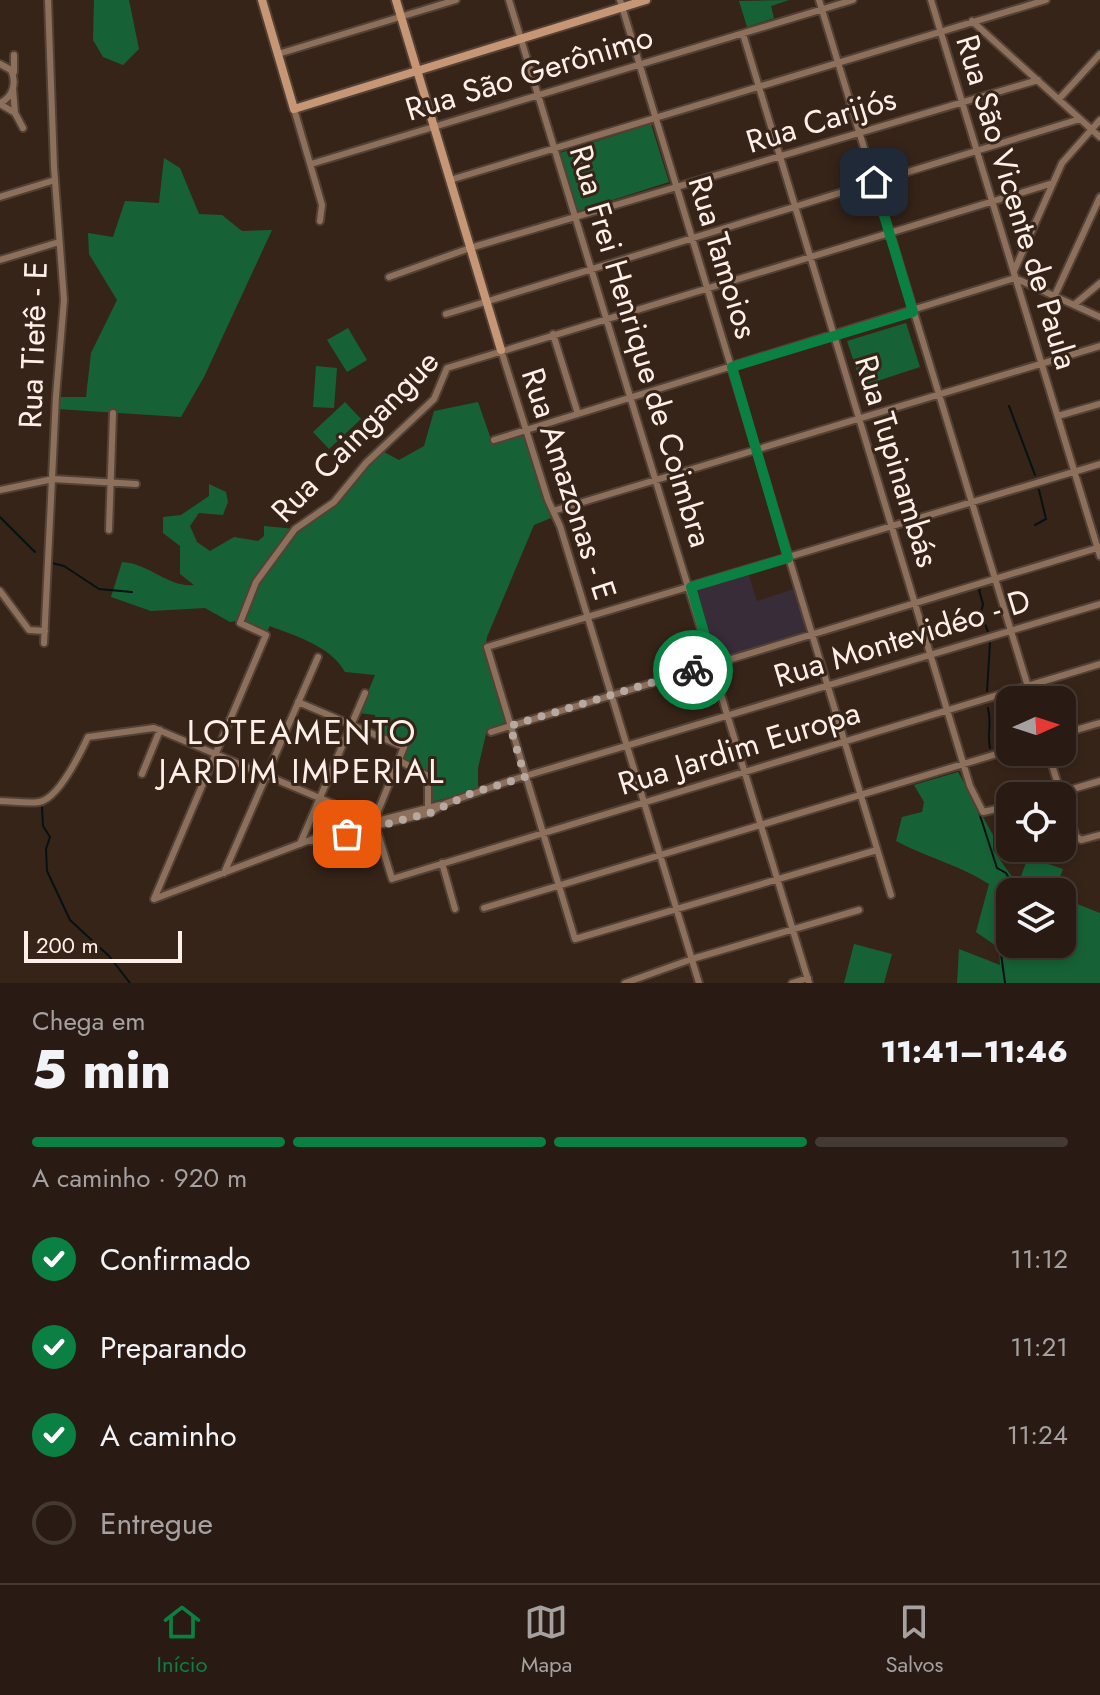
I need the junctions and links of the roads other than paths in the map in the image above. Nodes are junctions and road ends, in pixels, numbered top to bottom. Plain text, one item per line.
1 (48, 0) edge
2 (262, 0) edge
3 (396, 0) edge
4 (456, 0) edge
5 (509, 0) edge
6 (646, 0) edge
7 (819, 0) edge
8 (853, 0) edge
9 (931, 0) edge
10 (1046, 0) edge
11 (621, 4) edge
12 (822, 9) junction
13 (401, 17) junction
14 (972, 21) junction
15 (940, 31) junction
16 (743, 34) junction
17 (521, 38) junction
18 (278, 54) junction
19 (1100, 54) edge
20 (838, 62) junction
21 (0, 64) edge
22 (640, 65) junction
23 (417, 70) junction
24 (14, 76) junction
25 (1038, 80) junction
26 (759, 86) junction
27 (13, 89) junction
28 (538, 95) junction
29 (1059, 99) junction
30 (0, 103) edge
31 (962, 103) junction
32 (294, 109) junction
33 (15, 113) junction
34 (656, 118) junction
35 (1080, 119) junction
36 (1100, 120) edge
37 (434, 127) junction
38 (23, 128) dead end
39 (1091, 129) junction
40 (859, 133) junction
41 (1100, 137) edge
42 (555, 148) junction
43 (977, 151) junction
44 (780, 157) junction
45 (311, 164) junction
46 (55, 180) junction
47 (450, 180) junction
48 (874, 182) junction
49 (1053, 183) junction
50 (677, 188) junction
51 (0, 197) edge
52 (1100, 197) edge
53 (992, 202) junction
54 (795, 206) junction
55 (576, 218) junction
56 (320, 221) dead end
57 (889, 233) junction
58 (692, 237) junction
59 (59, 242) junction
60 (470, 248) junction
61 (810, 257) junction
62 (0, 260) edge
63 (592, 268) junction
64 (1014, 275) junction
65 (389, 277) dead end
66 (1100, 283) edge
67 (707, 287) junction
68 (1055, 295) junction
69 (486, 302) junction
70 (1075, 304) junction
71 (913, 312) junction
72 (446, 314) dead end
73 (1100, 317) edge
74 (607, 318) junction
75 (553, 334) junction
76 (834, 336) junction
77 (1100, 346) edge
78 (501, 350) junction
79 (1041, 363) junction
80 (732, 367) junction
81 (938, 395) junction
82 (632, 398) junction
83 (1100, 404) edge
84 (113, 413) dead end
85 (578, 414) junction
86 (1058, 416) junction
87 (859, 419) junction
88 (526, 430) junction
89 (494, 440) dead end
90 (757, 450) junction
91 (1100, 464) edge
92 (1074, 472) junction
93 (53, 479) junction
94 (657, 480) junction
95 (110, 482) junction
96 (136, 484) dead end
97 (0, 490) edge
98 (971, 503) junction
99 (553, 511) junction
100 (892, 527) junction
101 (109, 530) dead end
102 (1099, 547) edge
103 (1100, 556) edge
104 (788, 558) junction
105 (994, 579) junction
106 (691, 587) junction
107 (0, 591) edge
108 (915, 603) junction
109 (1100, 604) edge
110 (588, 618) junction
111 (1010, 630) junction
112 (45, 631) junction
113 (811, 634) junction
114 (44, 643) dead end
115 (930, 655) junction
116 (318, 657) dead end
117 (713, 664) junction
118 (1100, 664) edge
119 (827, 686) junction
120 (1027, 686) joint
121 (365, 693) dead end
122 (611, 695) junction
123 (996, 695) edge
124 (298, 702) junction
125 (947, 710) junction
126 (729, 715) junction
127 (1100, 723) edge
128 (351, 725) junction
129 (510, 726) junction
130 (157, 729) junction
131 (1076, 730) edge
132 (491, 732) dead end
133 (844, 742) junction
134 (627, 746) junction
135 (216, 753) junction
136 (996, 754) edge
137 (398, 760) junction
138 (963, 764) junction
139 (746, 771) junction
140 (142, 774) dead end
141 (266, 775) junction
142 (525, 777) junction
143 (1100, 781) edge
144 (1076, 790) edge
145 (860, 795) junction
146 (320, 798) junction
147 (0, 801) edge
148 (644, 801) junction
149 (444, 804) junction
150 (428, 807) junction
151 (996, 809) edge
152 (374, 824) junction
153 (762, 825) junction
154 (541, 832) junction
155 (1100, 835) edge
156 (1076, 836) edge
157 (299, 845) junction
158 (877, 850) junction
159 (660, 855) junction
160 (442, 863) junction
161 (224, 873) junction
162 (778, 880) junction
163 (558, 886) junction
164 (891, 895) dead end
165 (484, 908) dead end
166 (455, 909) dead end
167 (677, 909) junction
168 (859, 910) dead end
169 (793, 930) junction
170 (692, 959) junction
171 (808, 980) edge
172 (625, 982) edge
173 (699, 983) edge
174 (792, 983) edge

1 - 46 street, Rua Tietê - E
2 - 18 street
3 - 13 street, Rua Amazonas - E
4 - 13 street
5 - 17 street, Rua Frei Henrique de Coimbra
6 - 11 street
7 - 12 street
8 - 12 street, Rua São Gerônimo
9 - 15 street, Rua São Vicente de Paula
10 - 14 street
11 - 17 street
11 - 22 street, Rua Tamoios
12 - 16 street, Rua São Gerônimo
12 - 20 street
13 - 18 street
13 - 23 street, Rua Amazonas - E
14 - 15 street
14 - 25 street
15 - 20 street
15 - 31 street, Rua São Vicente de Paula
16 - 22 street, Rua São Gerônimo
16 - 26 street, Rua Tupinambás
17 - 23 street
17 - 28 street, Rua Frei Henrique de Coimbra
18 - 32 street
19 - 29 street
20 - 26 street
20 - 40 street
21 - 24 street
21 - 24 street
22 - 28 street, Rua São Gerônimo
22 - 34 street, Rua Tamoios
23 - 32 street
23 - 37 street, Rua Amazonas - E
24 - 27 street
25 - 29 street
25 - 31 street, Rua Carijós
26 - 34 street
26 - 44 street, Rua Tupinambás
27 - 30 street
27 - 33 street
28 - 37 street, Rua São Gerônimo
28 - 42 street, Rua Frei Henrique de Coimbra
29 - 35 street
30 - 33 street
31 - 40 street, Rua Carijós
31 - 43 street, Rua São Vicente de Paula
32 - 45 street
33 - 38 street
34 - 42 street
34 - 50 street, Rua Tamoios
35 - 39 street
35 - 43 street
36 - 39 street
37 - 45 street, Rua São Gerônimo
37 - 47 street, Rua Amazonas - E
39 - 41 street
39 - 49 street
40 - 44 street, Rua Carijós
40 - 48 street
42 - 47 street
42 - 55 street, Rua Frei Henrique de Coimbra
43 - 48 street
43 - 53 street, Rua São Vicente de Paula
44 - 50 street, Rua Carijós
44 - 54 street, Rua Tupinambás
45 - 56 street
46 - 51 street
46 - 59 street, Rua Tietê - E
47 - 60 street, Rua Amazonas - E
48 - 54 street
48 - 57 street
49 - 53 street, Rua Caingangue
49 - 64 street
50 - 55 street, Rua Carijós
50 - 58 street, Rua Tamoios
52 - 68 street
53 - 57 street, Rua Caingangue
53 - 64 street, Rua São Vicente de Paula
54 - 58 street
54 - 61 street, Rua Tupinambás
55 - 60 street, Rua Carijós
55 - 63 street, Rua Frei Henrique de Coimbra
57 - 61 street, Rua Caingangue
57 - 71 street
58 - 63 street
58 - 67 street, Rua Tamoios
59 - 62 street
59 - 93 street, Rua Tietê - E
60 - 65 street, Rua Carijós
60 - 69 street, Rua Amazonas - E
61 - 67 street, Rua Caingangue
61 - 76 street, Rua Tupinambás
63 - 69 street
63 - 74 street, Rua Frei Henrique de Coimbra
64 - 68 street
64 - 71 street
64 - 79 street, Rua São Vicente de Paula
66 - 70 street
67 - 74 street, Rua Caingangue
67 - 80 street, Rua Tamoios
68 - 70 street
69 - 72 street
69 - 78 street, Rua Amazonas - E
70 - 73 street
71 - 76 street
71 - 81 street
74 - 75 street, Rua Caingangue
74 - 82 street, Rua Frei Henrique de Coimbra
75 - 78 street, Rua Caingangue
75 - 85 street
76 - 80 street
76 - 87 street, Rua Tupinambás
77 - 79 street
78 - 88 street, Rua Amazonas - E
78 - 135 street, Rua Caingangue
79 - 81 street
79 - 86 street, Rua São Vicente de Paula
80 - 82 street
80 - 90 street, Rua Tamoios
81 - 87 street
81 - 98 street
82 - 85 street
82 - 94 street, Rua Frei Henrique de Coimbra
83 - 86 street
84 - 95 street
85 - 88 street
86 - 92 street, Rua São Vicente de Paula
87 - 90 street
87 - 100 street, Rua Tupinambás
88 - 89 street
88 - 99 street, Rua Amazonas - E
90 - 94 street
90 - 104 street, Rua Tamoios
91 - 92 street
92 - 98 street
92 - 102 street, Rua São Vicente de Paula
93 - 95 street
93 - 97 street
93 - 112 street, Rua Tietê - E
94 - 99 street
94 - 106 street, Rua Frei Henrique de Coimbra
95 - 96 street
95 - 101 street
98 - 100 street
98 - 105 street
99 - 110 street, Rua Amazonas - E
100 - 104 street
100 - 108 street, Rua Tupinambás
102 - 103 street, Rua São Vicente de Paula
102 - 105 street
104 - 106 street
104 - 113 street, Rua Tamoios
105 - 108 street
105 - 111 street
106 - 110 street
106 - 117 street, Rua Frei Henrique de Coimbra
107 - 112 street
108 - 113 street
108 - 115 street, Rua Tupinambás
109 - 111 street, Rua Montevidéo - D
110 - 122 street, Rua Amazonas - E
110 - 129 street
111 - 115 street, Rua Montevidéo - D
111 - 120 street
112 - 114 street, Rua Tietê - E
113 - 117 street
113 - 119 street, Rua Tamoios
115 - 119 street, Rua Montevidéo - D
115 - 125 street, Rua Tupinambás
116 - 124 street
117 - 122 street
117 - 126 street, Rua Frei Henrique de Coimbra
118 - 120 street, Rua Jardim Europa
119 - 126 street, Rua Montevidéo - D
119 - 133 street, Rua Tamoios
121 - 128 street
122 - 129 street
122 - 134 street, Rua Amazonas - E
123 - 125 street, Rua Jardim Europa
124 - 128 street
124 - 141 street
125 - 133 street, Rua Jardim Europa
125 - 138 street, Rua Tupinambás
126 - 134 street, Rua Montevidéo - D
126 - 139 street, Rua Frei Henrique de Coimbra
127 - 131 street
128 - 137 street
128 - 146 street
129 - 132 street
129 - 142 street
130 - 135 street
130 - 140 street
130 - 147 street
133 - 139 street, Rua Jardim Europa
133 - 145 street, Rua Tamoios
134 - 142 street, Rua Montevidéo - D
134 - 148 street, Rua Amazonas - E
135 - 141 street
135 - 161 street, Rua Montevidéo - D
136 - 138 street
137 - 150 street
137 - 152 street
138 - 145 street
138 - 151 street, Rua Tupinambás
139 - 148 street, Rua Jardim Europa
139 - 153 street, Rua Frei Henrique de Coimbra
141 - 146 street
141 - 161 street
142 - 149 street, Rua Montevidéo - D
142 - 154 street
143 - 144 street
145 - 153 street
145 - 158 street, Rua Tamoios
146 - 152 street
146 - 157 street
148 - 154 street, Rua Jardim Europa
148 - 159 street, Rua Amazonas - E
149 - 150 street, Rua Montevidéo - D
149 - 152 street, Rua Montevidéo - D
150 - 152 street, Rua Montevidéo - D
152 - 157 street, Rua Montevidéo - D
152 - 160 street, Rua Jardim Europa
153 - 159 street
153 - 162 street, Rua Frei Henrique de Coimbra
154 - 160 street, Rua Jardim Europa
154 - 163 street
155 - 156 street
157 - 161 street, Rua Montevidéo - D
158 - 162 street
158 - 164 street, Rua Tamoios
159 - 163 street
159 - 167 street, Rua Amazonas - E
160 - 166 street
162 - 167 street
162 - 169 street, Rua Frei Henrique de Coimbra
163 - 165 street
163 - 167 street
167 - 170 street, Rua Amazonas - E
168 - 169 street
169 - 170 street
169 - 171 street, Rua Frei Henrique de Coimbra
170 - 172 street
170 - 173 street, Rua Amazonas - E
171 - 174 street

